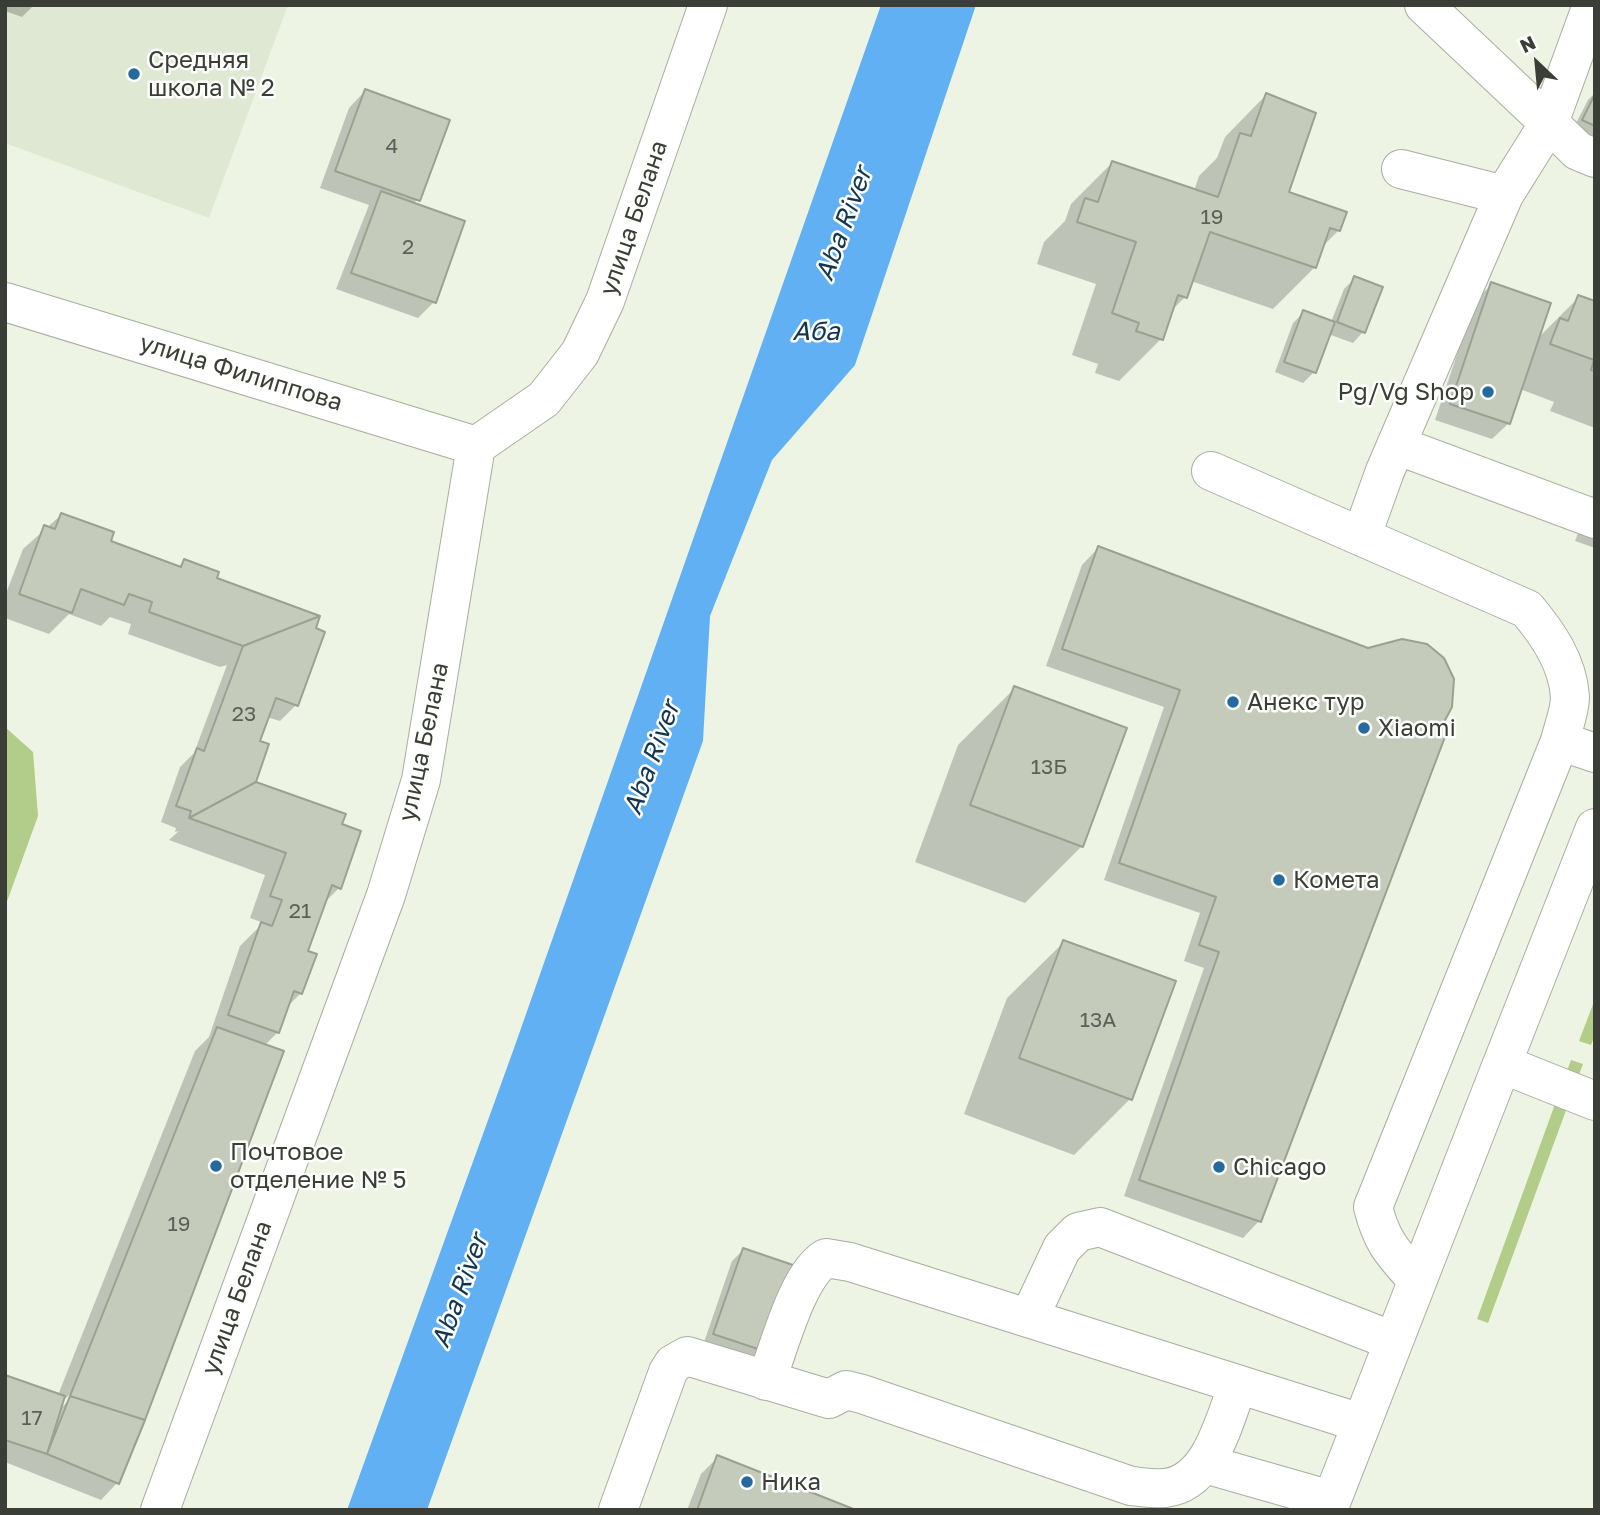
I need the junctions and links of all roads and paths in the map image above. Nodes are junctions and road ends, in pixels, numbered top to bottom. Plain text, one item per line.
1 (708, 5) edge
2 (1424, 5) edge
3 (1592, 5) edge
4 (1549, 123) junction
5 (1595, 158) edge
6 (1401, 169) dead end
7 (1504, 195) junction
8 (5, 302) edge
9 (1396, 445) junction
10 (476, 446) junction
11 (1211, 471) dead end
12 (1595, 519) edge
13 (1362, 536) junction
14 (1577, 747) edge
15 (1595, 828) edge
16 (1502, 1064) junction
17 (1595, 1101) edge
18 (1417, 1280) junction
19 (1029, 1318) junction
20 (1393, 1340) junction
21 (766, 1381) junction
22 (1238, 1385) junction
23 (1361, 1423) junction
24 (1205, 1464) junction
25 (1330, 1505) edge
26 (160, 1510) edge
27 (618, 1510) edge

1 - 10 street, улица Белана
2 - 4 street
3 - 4 street
4 - 5 street
4 - 7 street
6 - 7 street
7 - 9 street
8 - 10 street, улица Филиппова
9 - 12 street
9 - 13 street
10 - 26 street, улица Белана
11 - 13 street
13 - 14 street
14 - 18 street
15 - 16 street
16 - 17 street
16 - 18 street
18 - 20 street
19 - 20 street
19 - 21 street
19 - 22 street
20 - 23 street
21 - 24 street
21 - 27 street
22 - 23 street
22 - 24 street
23 - 25 street
24 - 25 street

